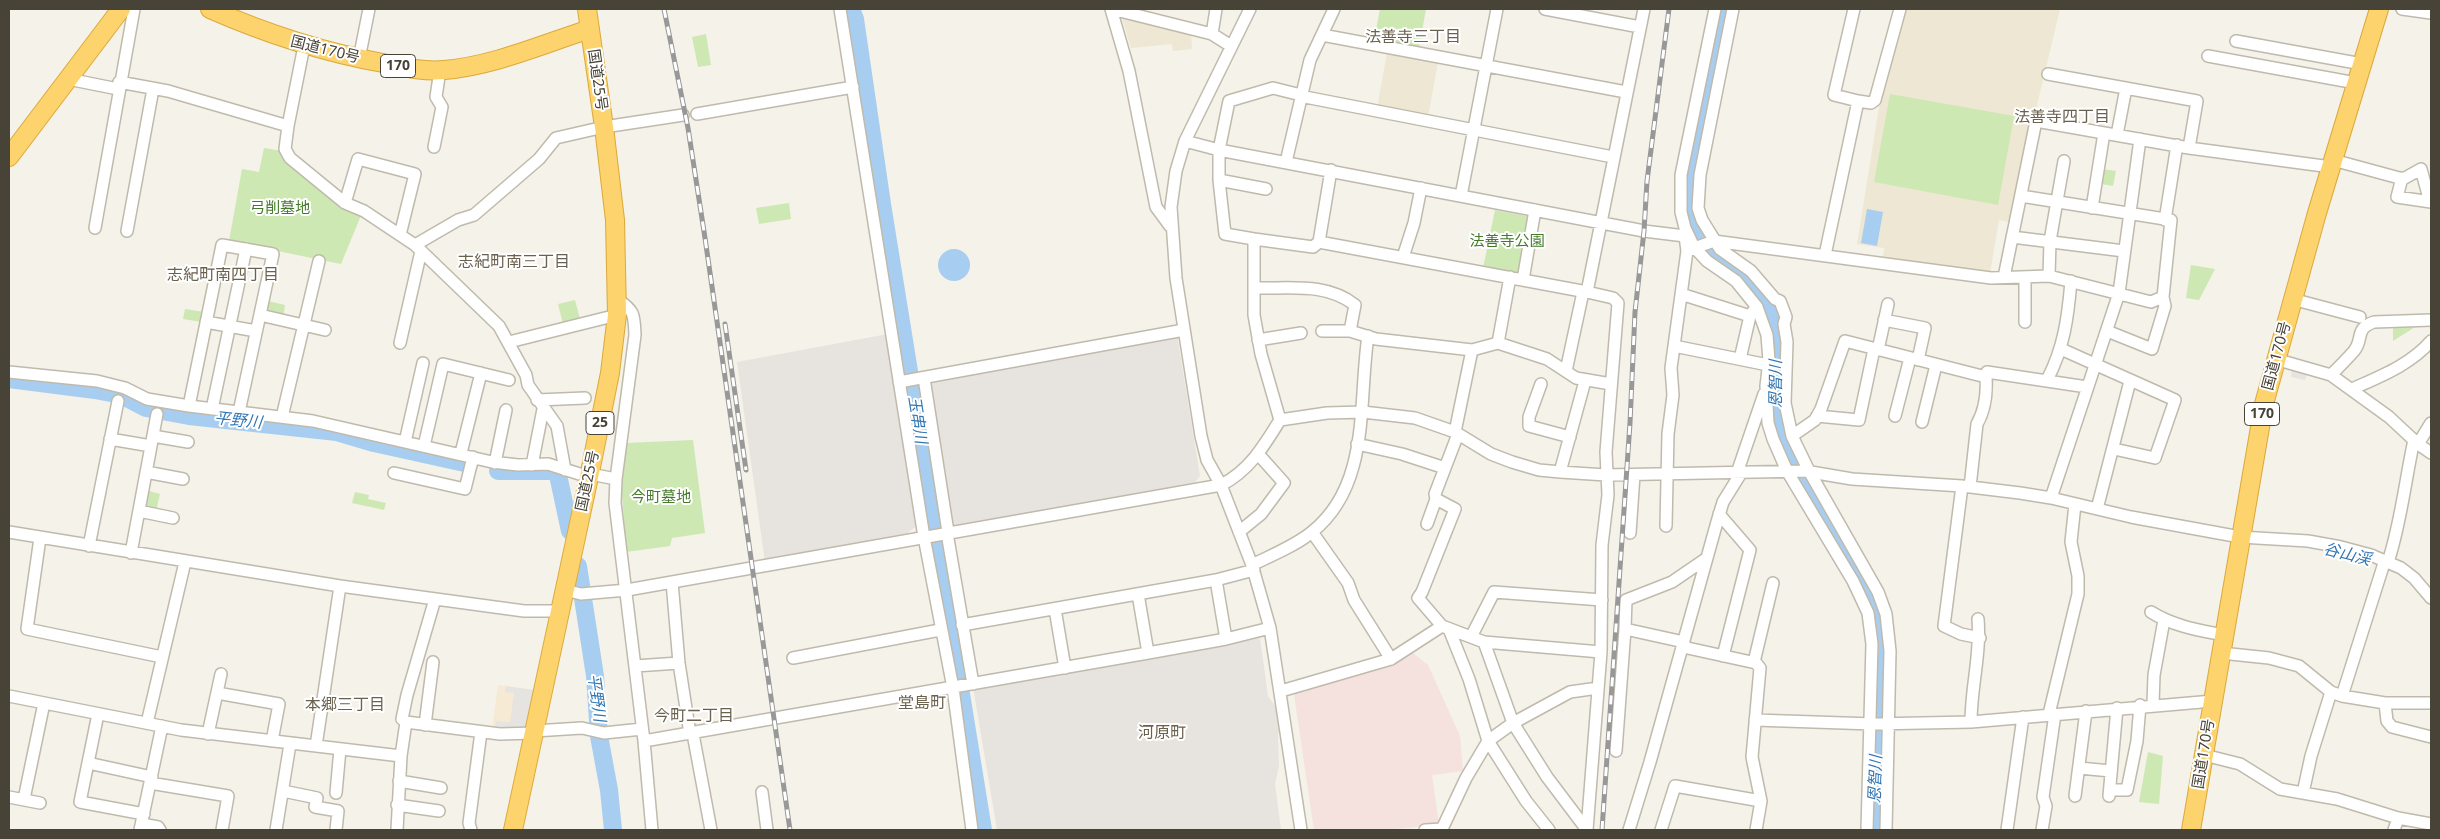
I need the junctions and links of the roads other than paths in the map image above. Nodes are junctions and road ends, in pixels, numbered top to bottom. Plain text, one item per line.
1 (108, 9) edge
2 (121, 9) edge
3 (134, 9) edge
4 (210, 9) edge
5 (369, 9) edge
6 (587, 9) edge
7 (840, 9) edge
8 (1112, 9) edge
9 (1216, 9) edge
10 (1250, 9) edge
11 (1334, 9) edge
12 (1497, 9) edge
13 (1545, 9) edge
14 (1644, 9) edge
15 (1714, 9) edge
16 (1733, 9) edge
17 (1854, 9) edge
18 (1900, 9) edge
19 (2379, 9) edge
20 (2402, 9) edge
21 (2431, 13) edge
22 (1640, 27) junction
23 (590, 29) junction
24 (1212, 34) junction
25 (1322, 35) junction
26 (2236, 41) dead end
27 (304, 46) junction
28 (1231, 46) junction
29 (2264, 46) junction
30 (2295, 52) junction
31 (2208, 56) dead end
32 (2326, 58) junction
33 (359, 59) junction
34 (2362, 64) junction
35 (1486, 65) junction
36 (2260, 65) junction
37 (440, 70) junction
38 (2291, 71) junction
39 (2048, 74) dead end
40 (2322, 76) junction
41 (68, 79) junction
42 (2356, 83) junction
43 (119, 85) junction
44 (853, 87) junction
45 (2126, 88) junction
46 (153, 89) junction
47 (1626, 92) junction
48 (1301, 95) junction
49 (1858, 101) junction
50 (697, 114) dead end
51 (683, 115) dead end
52 (288, 126) junction
53 (604, 127) junction
54 (1473, 130) junction
55 (2104, 133) junction
56 (2117, 135) junction
57 (2140, 139) junction
58 (1185, 141) junction
59 (9, 142) edge
60 (2177, 145) junction
61 (434, 147) dead end
62 (2190, 148) junction
63 (1220, 150) junction
64 (9, 157) edge
65 (1614, 157) junction
66 (2064, 161) dead end
67 (1286, 162) junction
68 (2332, 163) junction
69 (1331, 170) junction
70 (2402, 178) junction
71 (1218, 180) junction
72 (1421, 188) junction
73 (1266, 189) dead end
74 (1461, 196) junction
75 (2021, 196) junction
76 (2056, 202) junction
77 (2431, 202) edge
78 (345, 203) junction
79 (2092, 208) junction
80 (1535, 210) junction
81 (2128, 213) junction
82 (2165, 220) junction
83 (1600, 222) junction
84 (1170, 226) junction
85 (95, 228) dead end
86 (127, 232) dead end
87 (1685, 232) junction
88 (400, 236) junction
89 (2012, 237) junction
90 (1254, 239) junction
91 (1714, 240) junction
92 (2050, 241) junction
93 (1319, 242) junction
94 (418, 248) junction
95 (1693, 248) junction
96 (246, 249) junction
97 (2124, 251) junction
98 (1825, 255) junction
99 (1403, 257) junction
100 (319, 261) dead end
101 (2049, 276) junction
102 (1510, 277) junction
103 (2004, 277) junction
104 (2025, 277) junction
105 (1523, 280) junction
106 (2071, 281) junction
107 (1254, 288) junction
108 (1585, 292) junction
109 (2119, 293) junction
110 (1681, 294) junction
111 (2163, 297) junction
112 (2292, 299) junction
113 (1888, 304) dead end
114 (617, 307) junction
115 (1753, 311) junction
116 (260, 316) junction
117 (2360, 317) dead end
118 (1884, 320) junction
119 (2431, 320) edge
120 (206, 322) junction
121 (2025, 322) dead end
122 (304, 325) junction
123 (230, 326) junction
124 (326, 330) dead end
125 (1184, 330) junction
126 (256, 331) junction
127 (1322, 331) dead end
128 (1350, 331) junction
129 (2107, 331) junction
130 (1301, 333) dead end
131 (1368, 336) junction
132 (1258, 340) junction
133 (2431, 340) edge
134 (509, 342) junction
135 (400, 343) dead end
136 (1498, 343) junction
137 (1674, 346) junction
138 (2061, 349) junction
139 (1472, 350) junction
140 (1876, 350) junction
141 (1740, 359) junction
142 (1914, 359) junction
143 (2275, 359) junction
144 (423, 363) dead end
145 (2096, 364) junction
146 (1768, 365) junction
147 (1936, 365) junction
148 (1566, 371) junction
149 (9, 372) edge
150 (480, 373) junction
151 (2331, 375) junction
152 (1986, 377) junction
153 (922, 378) junction
154 (509, 380) dead end
155 (2047, 380) junction
156 (902, 381) junction
157 (1585, 381) junction
158 (2130, 381) junction
159 (1541, 384) dead end
160 (1611, 384) junction
161 (1766, 386) junction
162 (2087, 387) junction
163 (2352, 389) junction
164 (585, 398) dead end
165 (118, 401) dead end
166 (540, 404) junction
167 (189, 406) junction
168 (212, 409) junction
169 (506, 410) dead end
170 (239, 412) junction
171 (1362, 412) junction
172 (157, 414) dead end
173 (1817, 416) junction
174 (1895, 416) dead end
175 (282, 418) junction
176 (1280, 420) junction
177 (1922, 422) dead end
178 (2431, 424) edge
179 (1456, 433) junction
180 (1792, 436) junction
181 (1570, 437) junction
182 (110, 439) junction
183 (152, 441) junction
184 (188, 442) dead end
185 (405, 442) junction
186 (2416, 442) junction
187 (1357, 444) junction
188 (424, 446) junction
189 (2114, 448) junction
190 (461, 453) junction
191 (2431, 453) edge
192 (1259, 454) junction
193 (473, 457) junction
194 (495, 463) junction
195 (532, 465) junction
196 (1445, 468) junction
197 (565, 470) junction
198 (1789, 471) junction
199 (1807, 471) junction
200 (146, 472) junction
201 (1560, 472) junction
202 (394, 473) dead end
203 (1739, 473) junction
204 (1666, 474) junction
205 (1606, 475) junction
206 (1634, 475) junction
207 (590, 476) junction
208 (182, 479) dead end
209 (616, 479) junction
210 (1220, 485) junction
211 (1966, 487) junction
212 (2051, 498) junction
213 (1436, 499) junction
214 (2075, 504) junction
215 (2097, 509) junction
216 (139, 512) junction
217 (1719, 514) junction
218 (173, 518) dead end
219 (1427, 524) dead end
220 (1666, 526) dead end
221 (9, 532) edge
222 (1239, 532) junction
223 (1312, 532) junction
224 (946, 533) junction
225 (1630, 533) dead end
226 (928, 536) junction
227 (2240, 537) junction
228 (40, 538) junction
229 (89, 546) junction
230 (131, 553) junction
231 (1707, 558) junction
232 (185, 562) junction
233 (2385, 563) junction
234 (1253, 568) junction
235 (1216, 580) junction
236 (672, 582) junction
237 (1773, 583) dead end
238 (340, 586) junction
239 (627, 590) junction
240 (577, 593) junction
241 (1138, 594) junction
242 (2431, 598) edge
243 (435, 599) junction
244 (1602, 600) junction
245 (1055, 609) junction
246 (561, 611) junction
247 (2151, 612) dead end
248 (1978, 619) dead end
249 (2164, 620) junction
250 (962, 625) junction
251 (1270, 628) junction
252 (1445, 628) junction
253 (1625, 629) junction
254 (940, 630) junction
255 (2223, 635) junction
256 (1472, 637) junction
257 (1980, 638) junction
258 (1226, 639) junction
259 (1484, 642) junction
260 (1683, 645) junction
261 (1601, 652) junction
262 (1148, 653) junction
263 (2221, 653) junction
264 (1723, 656) junction
265 (162, 657) junction
266 (792, 658) dead end
267 (1391, 659) junction
268 (433, 662) dead end
269 (679, 662) junction
270 (1754, 662) junction
271 (635, 666) junction
272 (1065, 668) junction
273 (221, 674) dead end
274 (411, 682) junction
275 (430, 684) junction
276 (962, 686) junction
277 (1598, 688) junction
278 (1281, 691) junction
279 (2331, 692) junction
280 (217, 693) junction
281 (9, 696) edge
282 (2342, 696) junction
283 (2212, 700) junction
284 (44, 703) junction
285 (2385, 703) junction
286 (2431, 703) edge
287 (2153, 704) junction
288 (2140, 706) junction
289 (2117, 708) junction
290 (2086, 711) junction
291 (98, 714) junction
292 (2052, 714) junction
293 (2023, 717) junction
294 (1755, 720) junction
295 (406, 722) junction
296 (1971, 722) junction
297 (147, 723) junction
298 (1513, 723) junction
299 (1871, 724) junction
300 (1888, 724) junction
301 (425, 725) junction
302 (162, 726) junction
303 (642, 729) junction
304 (481, 732) junction
305 (534, 732) junction
306 (208, 734) junction
307 (692, 734) junction
308 (2431, 737) edge
309 (272, 741) junction
310 (644, 741) junction
311 (1488, 741) junction
312 (290, 744) junction
313 (316, 746) junction
314 (340, 749) junction
315 (1616, 751) dead end
316 (2204, 755) junction
317 (401, 756) junction
318 (88, 763) junction
319 (2079, 768) junction
320 (2111, 771) junction
321 (151, 780) junction
322 (399, 781) junction
323 (441, 788) dead end
324 (282, 791) junction
325 (762, 792) dead end
326 (2303, 793) junction
327 (336, 794) dead end
328 (2075, 796) dead end
329 (9, 797) edge
330 (24, 799) junction
331 (1762, 801) junction
332 (40, 802) dead end
333 (397, 805) junction
334 (439, 811) dead end
335 (2398, 818) junction
336 (142, 823) edge
337 (2431, 824) edge
338 (1445, 828) edge
339 (160, 830) edge
340 (222, 830) edge
341 (276, 830) edge
342 (336, 830) edge
343 (397, 830) edge
344 (472, 830) edge
345 (513, 830) edge
346 (652, 830) edge
347 (711, 830) edge
348 (767, 830) edge
349 (972, 830) edge
350 (1301, 830) edge
351 (1425, 830) edge
352 (1550, 830) edge
353 (1587, 830) edge
354 (1629, 830) edge
355 (1661, 830) edge
356 (1756, 830) edge
357 (1867, 830) edge
358 (1886, 830) edge
359 (2007, 830) edge
360 (2042, 830) edge
361 (2191, 830) edge
362 (2394, 830) edge

1 - 59 highway
2 - 41 highway
3 - 43 street
4 - 27 highway, 国道170号 / 170
5 - 33 street
6 - 23 highway, 国道25号 / 25
7 - 44 street
8 - 24 street
8 - 84 street
9 - 24 street
10 - 28 street
11 - 25 street
12 - 35 street
13 - 22 street
14 - 22 street
15 - 87 street
16 - 91 street
17 - 49 street
18 - 49 street
19 - 34 highway, 国道170号 / 170
20 - 21 street
22 - 47 street
23 - 37 highway, 国道170号 / 170
23 - 53 highway, 国道25号 / 25
24 - 28 street
25 - 35 street
25 - 48 street
26 - 29 street
27 - 33 highway, 国道170号 / 170
27 - 52 street
28 - 58 street
29 - 30 street
29 - 36 street
30 - 32 street
30 - 38 street
31 - 36 street
32 - 34 street
32 - 40 street
33 - 37 highway, 国道170号 / 170
34 - 42 highway, 国道170号 / 170
35 - 47 street
35 - 54 street
36 - 38 street
37 - 61 street
38 - 40 street
39 - 45 street
40 - 42 street
41 - 43 street
41 - 64 highway
42 - 68 highway, 国道170号 / 170
43 - 46 street
43 - 85 street
44 - 50 street
44 - 156 street
45 - 56 street
45 - 62 street
46 - 52 street
46 - 86 street
47 - 65 street
48 - 54 street
48 - 63 street
48 - 67 street
49 - 98 street
51 - 53 street
52 - 78 street
53 - 94 street
53 - 114 highway, 国道25号 / 25
54 - 65 street
54 - 74 street
55 - 56 street
55 - 75 street
55 - 79 street
56 - 57 street
57 - 60 street
57 - 81 street
58 - 63 street
58 - 84 street
60 - 62 street
60 - 82 street
62 - 68 street
63 - 67 street
63 - 71 street
65 - 83 street
66 - 76 street
67 - 69 street
68 - 70 street
68 - 112 highway, 国道170号 / 170
69 - 72 street
69 - 93 street
70 - 77 street
70 - 77 street
71 - 73 street
71 - 90 street
72 - 74 street
72 - 99 street
74 - 80 street
75 - 76 street
75 - 89 street
76 - 79 street
76 - 92 street
78 - 88 street
78 - 88 street
79 - 81 street
80 - 83 street
80 - 105 street
81 - 82 street
81 - 97 street
82 - 111 street
83 - 87 street
83 - 108 street
84 - 125 street
87 - 95 street
88 - 94 street
89 - 92 street
89 - 103 street
90 - 93 street
90 - 107 street
91 - 95 street
91 - 98 street
91 - 180 street
92 - 97 street
92 - 101 street
93 - 99 street
94 - 134 street
94 - 135 street
95 - 110 street
95 - 115 street
96 - 116 street
96 - 120 street
96 - 123 street
97 - 109 street
98 - 103 street
99 - 102 street
100 - 122 street
101 - 104 street
101 - 106 street
102 - 105 street
102 - 136 street
103 - 104 street
104 - 121 street
105 - 108 street
106 - 109 street
106 - 138 street
107 - 128 street
107 - 132 street
108 - 148 street
108 - 160 street
109 - 111 street
109 - 129 street
110 - 115 street
110 - 137 street
111 - 129 street
112 - 117 street
112 - 143 highway, 国道170号 / 170
113 - 118 street
114 - 134 street
114 - 207 highway, 国道25号 / 25
114 - 209 street
115 - 141 street
115 - 146 street
116 - 122 street
116 - 126 street
118 - 140 street
118 - 142 street
119 - 151 street
120 - 123 street
120 - 167 street
122 - 124 street
122 - 175 street
123 - 126 street
123 - 168 street
125 - 153 street
125 - 210 street
126 - 170 street
127 - 128 street
128 - 131 street
129 - 145 street
130 - 132 street
131 - 139 street
131 - 171 street
132 - 176 street
133 - 163 street
134 - 166 street
136 - 139 street
136 - 148 street
137 - 141 street
137 - 204 street
138 - 145 street
138 - 155 street
139 - 179 street
140 - 142 street
140 - 173 street
140 - 173 street
141 - 146 street
142 - 147 street
142 - 174 street
143 - 151 street
143 - 227 highway, 国道170号 / 170
144 - 185 street
145 - 158 street
145 - 162 street
146 - 161 street
147 - 152 street
147 - 177 street
148 - 157 street
149 - 167 street
150 - 154 street
150 - 188 street
150 - 190 street
151 - 163 street
152 - 155 street
152 - 211 street
153 - 156 street
153 - 224 street
155 - 162 street
156 - 226 street
157 - 160 street
157 - 181 street
158 - 189 street
158 - 189 street
159 - 181 street
160 - 205 street
161 - 198 street
161 - 203 street
162 - 212 street
163 - 186 street
164 - 166 street
165 - 182 street
166 - 195 street
166 - 197 street
167 - 168 street
168 - 170 street
169 - 194 street
170 - 175 street
171 - 176 street
171 - 179 street
171 - 187 street
172 - 183 street
173 - 180 street
175 - 185 street
176 - 192 street
178 - 186 street
179 - 196 street
179 - 201 street
180 - 199 street
181 - 201 street
182 - 183 street
182 - 229 street
183 - 184 street
183 - 200 street
185 - 188 street
186 - 191 street
186 - 233 street
187 - 196 street
187 - 223 street
188 - 190 street
189 - 215 street
190 - 193 street
192 - 210 street
192 - 222 street
193 - 194 street
193 - 202 street
194 - 195 street
195 - 197 street
196 - 213 street
197 - 207 street
198 - 199 street
198 - 203 street
198 - 299 street
199 - 211 street
199 - 300 street
200 - 208 street
200 - 216 street
201 - 205 street
203 - 204 street
203 - 217 street
204 - 206 street
204 - 220 street
205 - 206 street
205 - 244 street
206 - 225 street
207 - 209 street
207 - 240 highway, 国道25号 / 25
209 - 239 street
210 - 222 street
210 - 224 street
211 - 212 street
211 - 257 street
212 - 214 street
213 - 219 street
213 - 252 street
214 - 215 street
214 - 292 street
215 - 227 street
216 - 218 street
216 - 230 street
217 - 231 street
217 - 264 street
221 - 228 street
222 - 234 street
223 - 234 street
223 - 267 street
224 - 226 street
224 - 250 street
226 - 236 street
226 - 254 street
227 - 233 street
227 - 255 highway, 国道170号 / 170
228 - 229 street
228 - 265 street
229 - 230 street
230 - 232 street
231 - 253 street
231 - 260 street
232 - 238 street
232 - 265 street
233 - 242 street
233 - 282 street
234 - 235 street
234 - 251 street
235 - 241 street
235 - 258 street
236 - 239 street
236 - 269 street
237 - 270 street
238 - 243 street
238 - 313 street
239 - 240 street
239 - 271 street
240 - 246 highway, 国道25号 / 25
241 - 245 street
241 - 262 street
243 - 246 street
243 - 274 street
244 - 256 street
244 - 261 street
245 - 250 street
245 - 272 street
246 - 305 highway, 国道25号 / 25
247 - 249 street
248 - 257 street
249 - 255 street
249 - 287 street
250 - 276 street
251 - 258 street
251 - 278 street
252 - 256 street
252 - 267 street
252 - 311 street
253 - 260 street
253 - 315 street
254 - 266 street
254 - 276 street
255 - 263 highway, 国道170号 / 170
256 - 259 street
257 - 296 street
258 - 262 street
259 - 261 street
259 - 298 street
260 - 264 street
260 - 354 street
261 - 277 street
262 - 272 street
263 - 279 street
263 - 283 highway, 国道170号 / 170
264 - 270 street
265 - 297 street
267 - 278 street
268 - 275 street
269 - 271 street
269 - 307 street
270 - 294 street
271 - 303 street
272 - 276 street
273 - 280 street
274 - 275 street
274 - 295 street
275 - 301 street
276 - 307 street
276 - 349 street
277 - 298 street
277 - 353 street
278 - 350 street
279 - 282 street
279 - 326 street
280 - 306 street
280 - 309 street
281 - 284 street
282 - 285 street
283 - 287 street
283 - 316 highway, 国道170号 / 170
284 - 291 street
284 - 330 street
285 - 286 street
285 - 308 street
287 - 288 street
288 - 289 street
288 - 320 street
289 - 290 street
289 - 320 street
290 - 292 street
290 - 319 street
291 - 297 street
291 - 318 street
292 - 293 street
292 - 360 street
293 - 296 street
293 - 359 street
294 - 299 street
294 - 331 street
295 - 301 street
295 - 317 street
296 - 300 street
297 - 302 street
298 - 311 street
298 - 353 street
299 - 300 street
299 - 357 street
300 - 358 street
301 - 304 street
302 - 306 street
302 - 321 street
303 - 305 street
303 - 310 street
304 - 305 street
304 - 344 street
305 - 345 highway, 国道25号 / 25
306 - 309 street
307 - 310 street
307 - 347 street
309 - 312 street
310 - 346 street
311 - 338 street
311 - 352 street
312 - 313 street
312 - 324 street
313 - 314 street
314 - 317 street
314 - 327 street
316 - 326 street
316 - 361 highway, 国道170号 / 170
317 - 322 street
318 - 321 street
318 - 336 street
319 - 320 street
319 - 328 street
321 - 336 street
321 - 340 street
322 - 323 street
322 - 333 street
324 - 341 street
324 - 342 street
325 - 348 street
326 - 335 street
329 - 330 street
330 - 332 street
331 - 355 street
331 - 356 street
333 - 334 street
333 - 343 street
335 - 337 street
335 - 362 street
336 - 339 street
338 - 351 street

